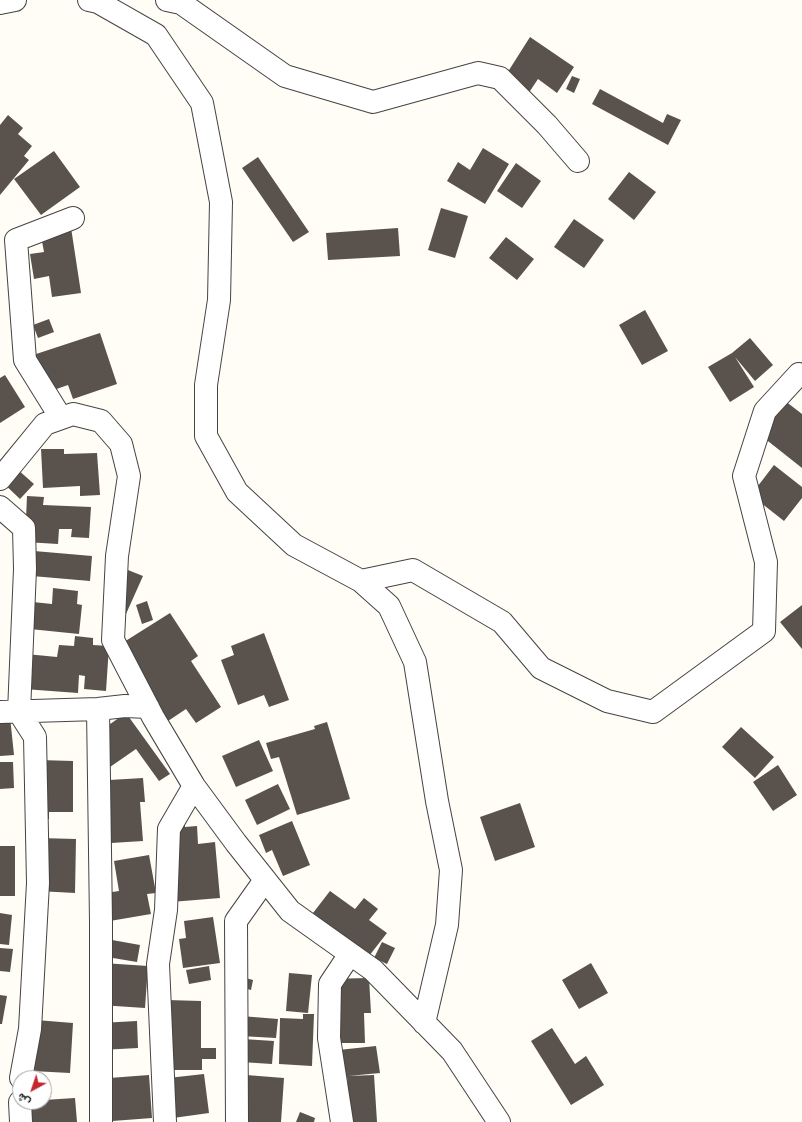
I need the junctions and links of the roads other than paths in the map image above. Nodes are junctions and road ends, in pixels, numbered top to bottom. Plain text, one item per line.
1 (15, 0) edge
2 (89, 0) edge
3 (167, 0) edge
4 (0, 3) edge
5 (578, 161) dead end
6 (73, 218) dead end
7 (8, 240) edge
8 (799, 374) dead end
9 (61, 418) junction
10 (0, 479) edge
11 (0, 507) edge
12 (361, 581) junction
13 (148, 707) junction
14 (98, 709) junction
15 (10, 712) edge
16 (194, 786) junction
17 (265, 880) junction
18 (350, 954) junction
19 (424, 1023) junction
20 (22, 1070) edge
21 (20, 1110) edge
22 (21, 1122) edge
23 (101, 1122) edge
24 (165, 1122) edge
25 (237, 1122) edge
26 (342, 1122) edge
27 (499, 1122) edge

1 - 4 street
2 - 12 street
3 - 5 street
6 - 7 street
7 - 9 street
8 - 12 street
9 - 10 street
9 - 13 street
11 - 15 street
12 - 19 street
13 - 14 street
13 - 16 street
14 - 15 street
14 - 23 street
15 - 20 street
16 - 17 street
16 - 24 street
17 - 18 street
17 - 25 street
18 - 19 street
18 - 26 street
19 - 27 street
21 - 22 street

